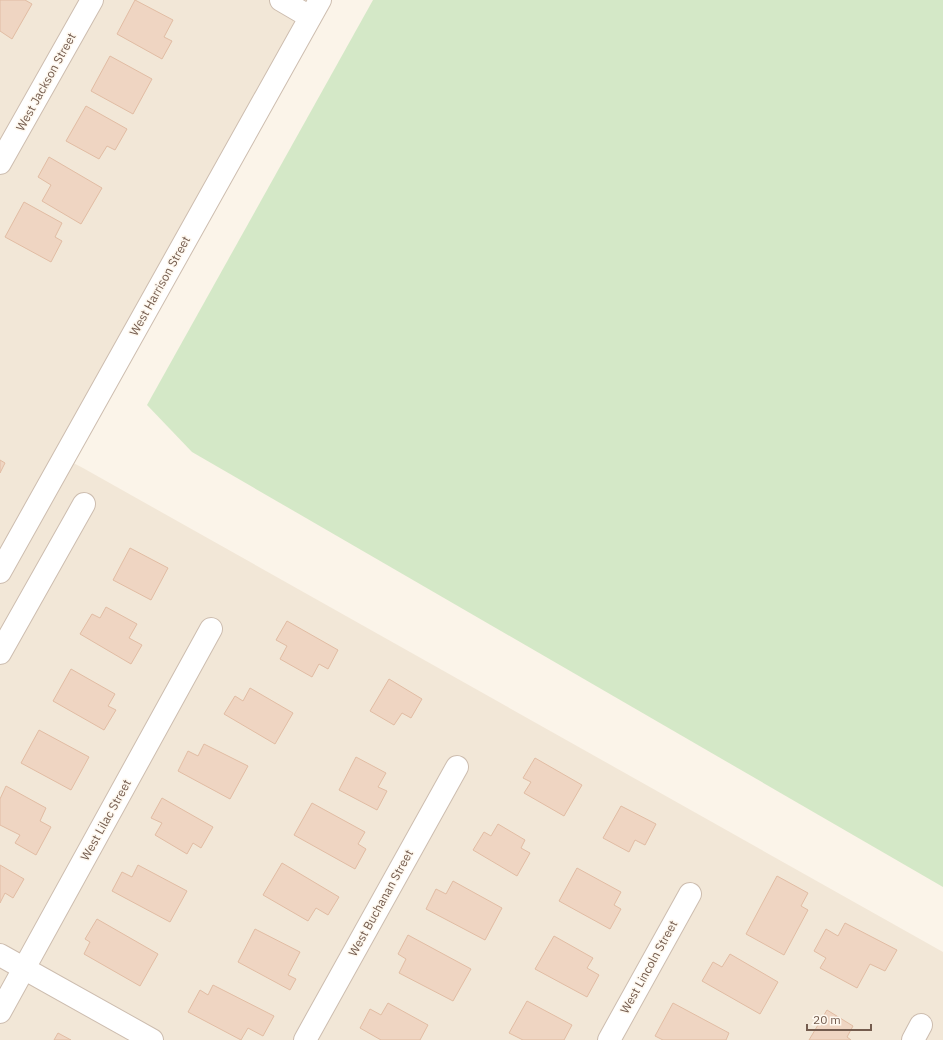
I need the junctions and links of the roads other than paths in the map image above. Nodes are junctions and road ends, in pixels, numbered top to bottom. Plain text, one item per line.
1 (92, 0) edge
2 (281, 0) edge
3 (315, 8) edge
4 (0, 163) edge
5 (84, 504) dead end
6 (0, 572) edge
7 (211, 629) dead end
8 (0, 653) edge
9 (458, 767) dead end
10 (690, 894) dead end
11 (0, 955) edge
12 (24, 969) junction
13 (0, 1012) edge
14 (152, 1040) edge
15 (305, 1040) edge
16 (609, 1040) edge

1 - 4 street, West Jackson Street
2 - 3 street
3 - 6 street, West Harrison Street
5 - 8 street
7 - 12 street, West Lilac Street
9 - 15 street, West Buchanan Street
10 - 16 street, West Lincoln Street
11 - 12 street
12 - 13 street, West Lilac Street
12 - 14 street

